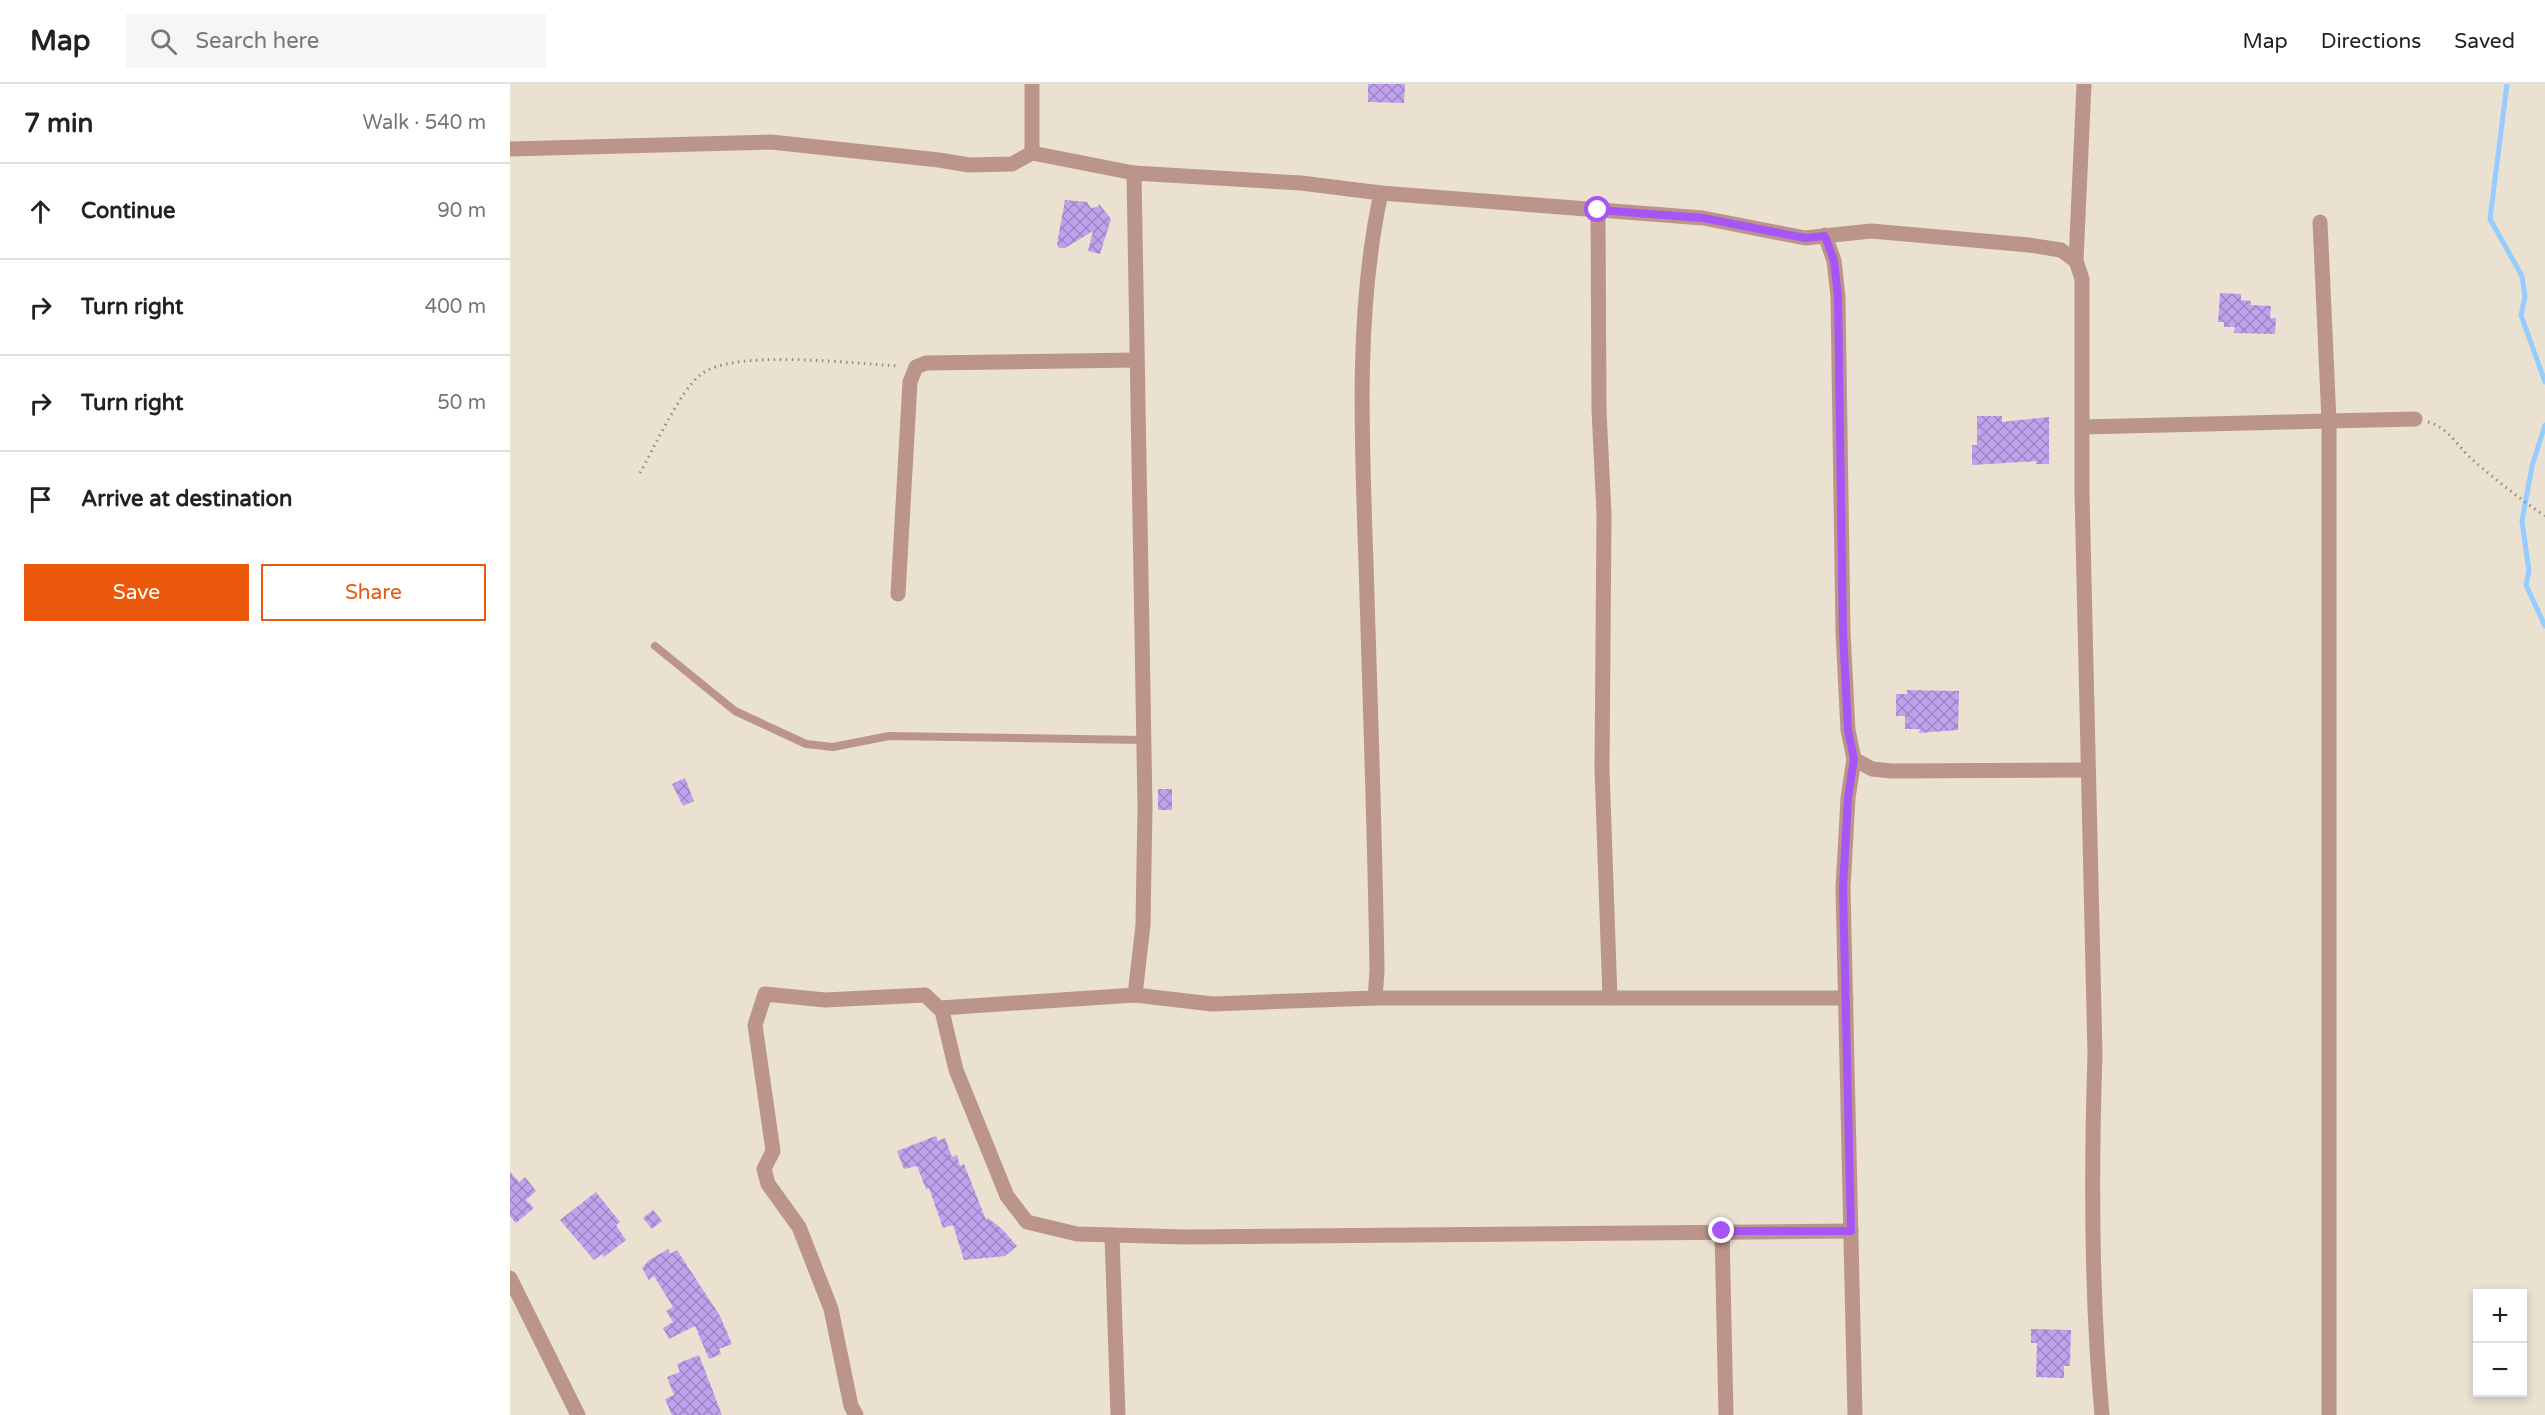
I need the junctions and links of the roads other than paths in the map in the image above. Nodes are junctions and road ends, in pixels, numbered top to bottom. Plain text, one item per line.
1 (1032, 84) edge
2 (2084, 84) edge
3 (510, 149) edge
4 (1032, 153) junction
5 (1134, 173) junction
6 (1381, 193) junction
7 (1598, 210) junction
8 (2320, 222) dead end
9 (1825, 236) junction
10 (2076, 261) junction
11 (1137, 360) junction
12 (2415, 418) road end
13 (2329, 421) junction
14 (2083, 426) junction
15 (898, 594) dead end
16 (655, 646) dead end
17 (1142, 740) junction
18 (1854, 759) junction
19 (2087, 770) junction
20 (1135, 995) junction
21 (1375, 998) junction
22 (1610, 998) junction
23 (1846, 998) junction
24 (940, 1008) junction
25 (1722, 1231) junction
26 (1851, 1231) junction
27 (1112, 1235) junction
28 (510, 1278) edge
29 (578, 1415) edge
30 (856, 1415) edge
31 (1118, 1415) edge
32 (1726, 1415) edge
33 (1855, 1415) edge
34 (2102, 1415) edge
35 (2329, 1415) edge

1 - 4 street
2 - 10 street
3 - 4 street
4 - 5 street
5 - 6 street
5 - 11 street
6 - 7 street
6 - 21 street
7 - 9 street
7 - 22 street
8 - 13 street
9 - 10 street
9 - 18 street
10 - 14 street
11 - 15 street
11 - 17 street
12 - 13 street
13 - 14 street
13 - 35 street
14 - 19 street
16 - 17 lane
17 - 20 street
18 - 19 street
18 - 23 street
19 - 34 street
20 - 21 street
20 - 24 street
21 - 22 street
22 - 23 street
23 - 26 street
24 - 27 street
24 - 30 street
25 - 26 street
25 - 27 street
25 - 32 street
26 - 33 street
27 - 31 street
28 - 29 street

